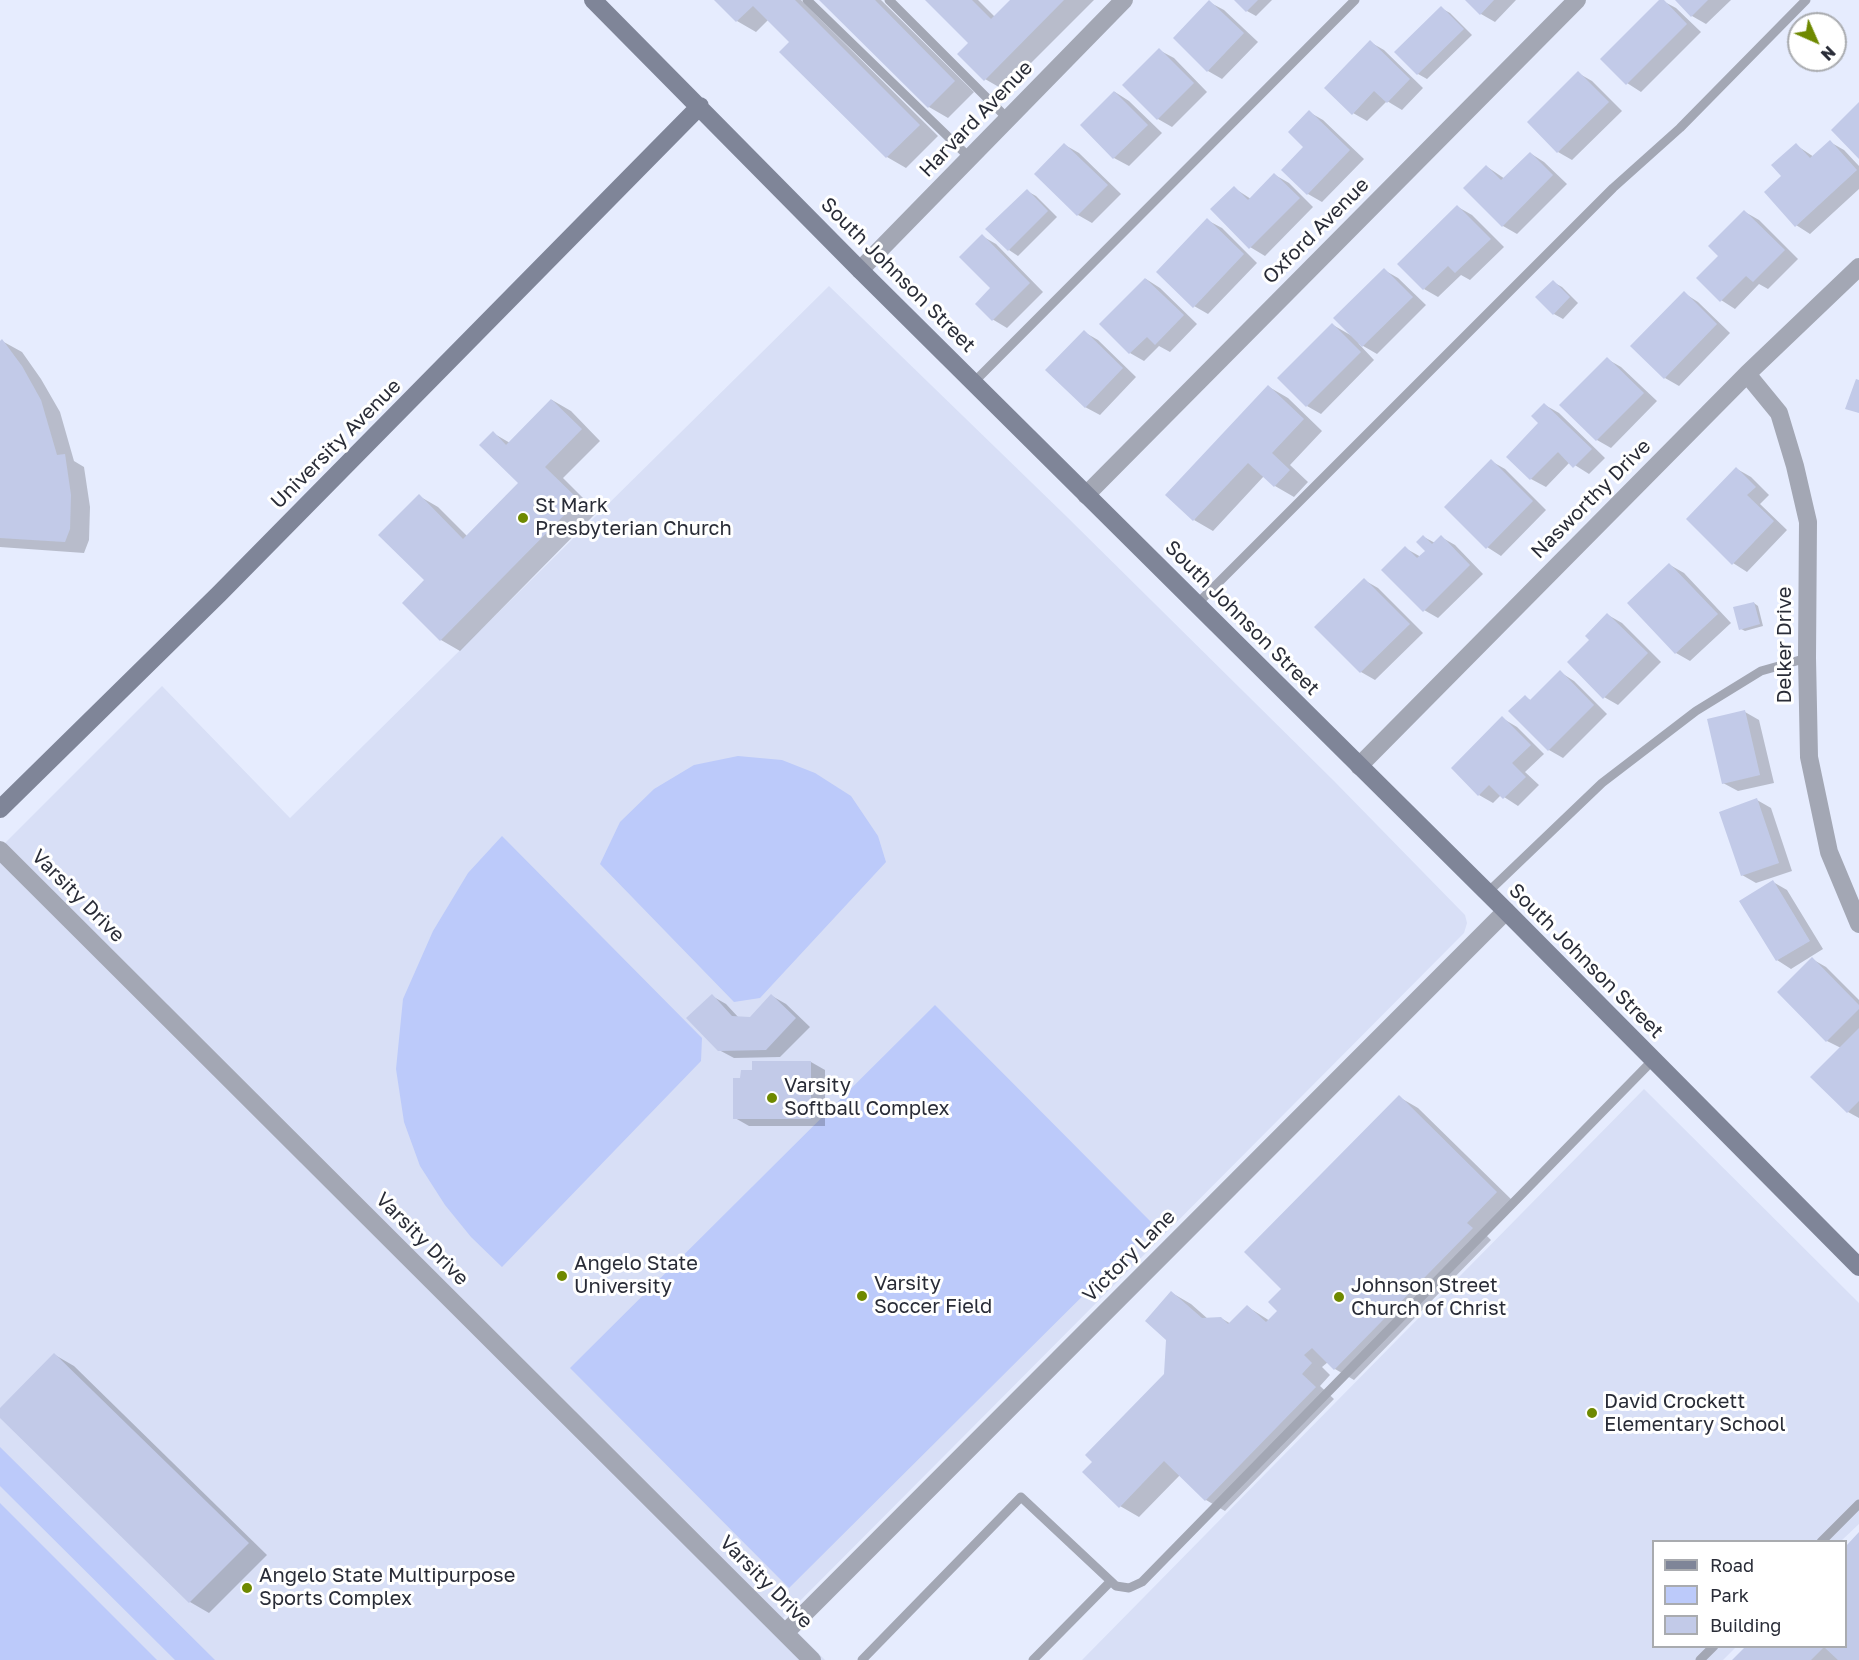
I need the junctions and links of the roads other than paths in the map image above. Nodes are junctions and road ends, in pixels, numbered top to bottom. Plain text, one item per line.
1 (593, 0) edge
2 (807, 0) edge
3 (889, 0) edge
4 (1124, 0) edge
5 (1355, 0) edge
6 (1576, 0) edge
7 (1806, 0) edge
8 (700, 106) junction
9 (1008, 119) junction
10 (970, 158) junction
11 (1859, 267) edge
12 (860, 270) junction
13 (1747, 374) junction
14 (974, 383) junction
15 (1086, 495) junction
16 (1197, 604) junction
17 (1807, 658) junction
18 (1359, 766) junction
19 (0, 809) edge
20 (0, 850) edge
21 (1487, 893) junction
22 (1506, 911) junction
23 (1859, 924) edge
24 (1653, 1060) junction
25 (1859, 1267) edge
26 (1859, 1504) edge
27 (1823, 1540) edge
28 (1110, 1582) junction
29 (785, 1633) junction
30 (1713, 1648) edge
31 (812, 1660) edge
32 (862, 1660) edge
33 (1033, 1660) edge
34 (1700, 1660) edge

1 - 8 main road, South Johnson Street
2 - 10 lane
3 - 9 lane
4 - 9 street, Harvard Avenue
5 - 14 lane
6 - 15 street, Oxford Avenue
7 - 16 lane
8 - 12 main road, South Johnson Street
8 - 19 main road, University Avenue
9 - 10 street, Harvard Avenue
10 - 12 street, Harvard Avenue
11 - 13 street, Nasworthy Drive
12 - 14 main road, South Johnson Street
13 - 17 street, Delker Drive
13 - 18 street, Nasworthy Drive
14 - 15 main road, South Johnson Street
15 - 16 main road, South Johnson Street
16 - 18 main road, South Johnson Street
17 - 21 lane
17 - 23 street, Delker Drive
18 - 21 main road, South Johnson Street
20 - 29 street, Varsity Drive
21 - 22 main road, South Johnson Street
22 - 24 main road, South Johnson Street
22 - 29 street, Victory Lane
24 - 25 main road, South Johnson Street
24 - 28 lane
26 - 27 lane
28 - 32 lane
28 - 33 lane
29 - 31 street, Varsity Drive
30 - 34 lane

